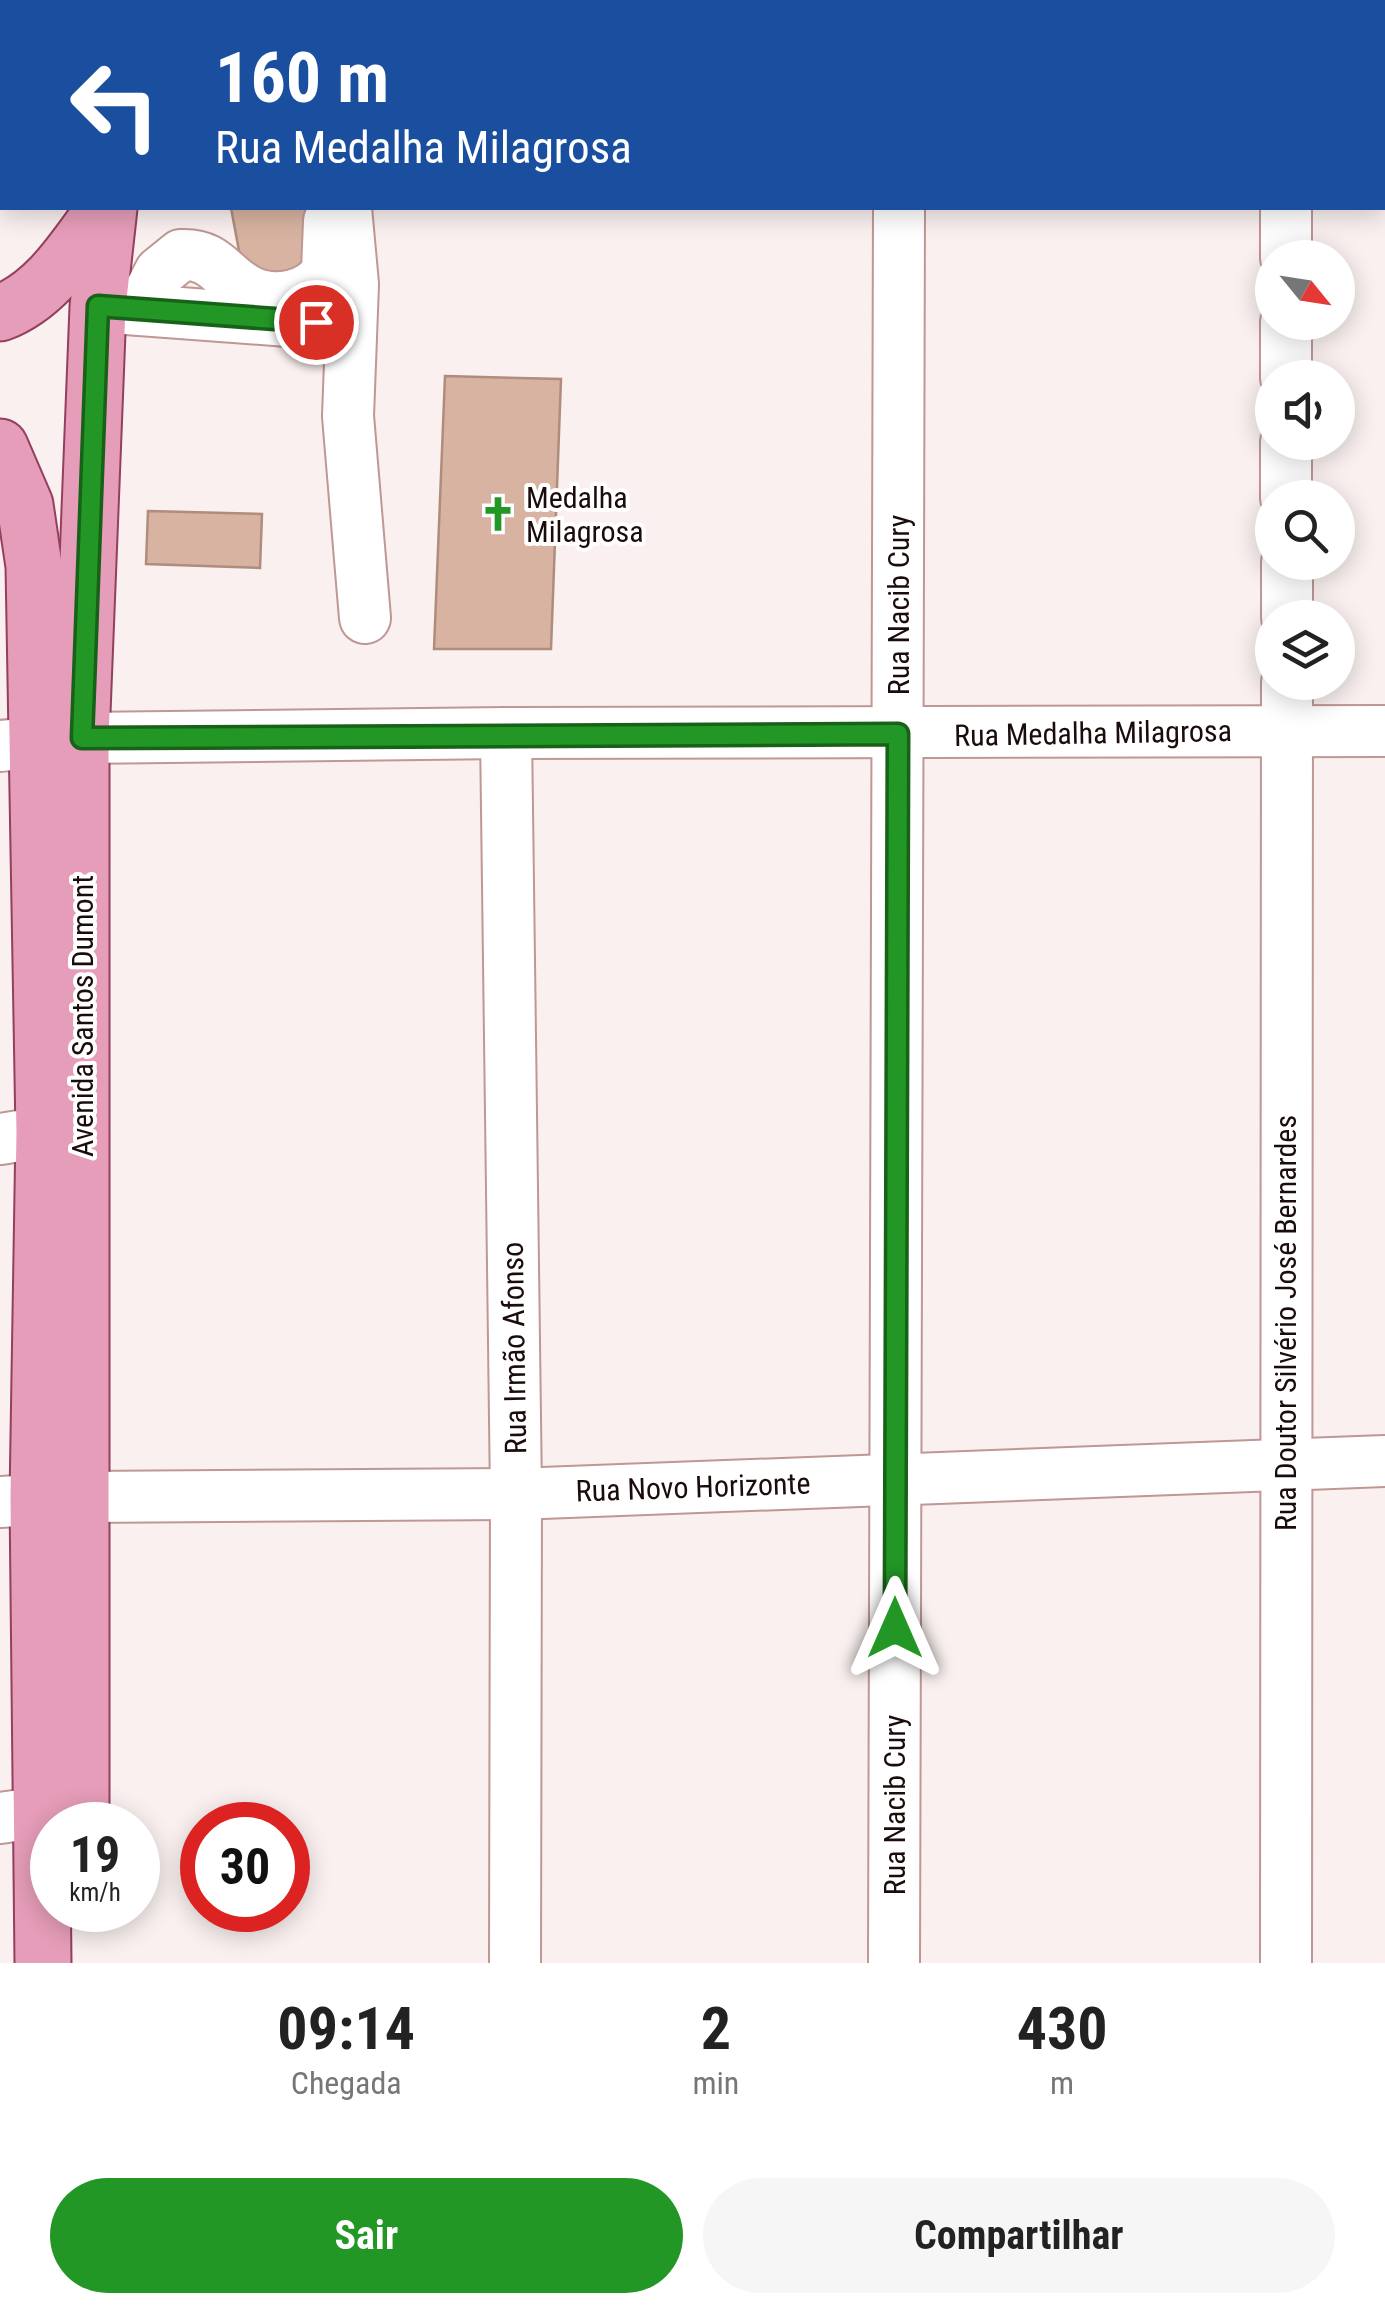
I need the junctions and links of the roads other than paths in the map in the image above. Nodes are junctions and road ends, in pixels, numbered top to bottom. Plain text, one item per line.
1 (105, 210) edge
2 (107, 210) edge
3 (328, 210) edge
4 (346, 210) edge
5 (899, 210) edge
6 (1286, 210) edge
7 (1286, 240) edge
8 (119, 308) junction
9 (0, 313) edge
10 (351, 325) junction
11 (0, 446) edge
12 (364, 618) dead end
13 (1287, 707) edge
14 (1385, 730) edge
15 (506, 733) junction
16 (898, 734) junction
17 (39, 742) edge
18 (22, 1136) edge
19 (1385, 1462) edge
20 (1284, 1464) junction
21 (896, 1479) junction
22 (516, 1494) junction
23 (40, 1499) edge
24 (41, 1802) edge
25 (43, 1932) edge
26 (80, 1932) edge
27 (43, 1963) edge
28 (80, 1963) edge
29 (515, 1963) edge
30 (894, 1963) edge
31 (1286, 1963) edge

1 - 9 main road
2 - 8 main road, Avenida Santos Dumont
3 - 8 street
4 - 10 street
5 - 16 street, Rua Nacib Cury
6 - 7 street
8 - 10 street
8 - 17 main road, Avenida Santos Dumont
10 - 12 street
11 - 17 main road, Avenida Santos Dumont
13 - 14 street, Rua Medalha Milagrosa
13 - 16 street, Rua Medalha Milagrosa
13 - 20 street, Rua Doutor Silvério José Bernardes
15 - 16 street, Rua Medalha Milagrosa
15 - 17 street, Rua Medalha Milagrosa
15 - 22 street, Rua Irmão Afonso
16 - 21 street, Rua Nacib Cury
17 - 18 main road, Avenida Santos Dumont
17 - 23 main road, Avenida Santos Dumont
18 - 23 main road, Avenida Santos Dumont
19 - 20 street, Rua Novo Horizonte
20 - 21 street, Rua Novo Horizonte
20 - 31 street, Rua Doutor Silvério José Bernardes
21 - 22 street, Rua Novo Horizonte
21 - 30 street, Rua Nacib Cury
22 - 23 street, Rua Novo Horizonte
22 - 29 street, Rua Irmão Afonso
23 - 24 main road, Avenida Santos Dumont
25 - 27 main road, Avenida Santos Dumont
26 - 28 main road

